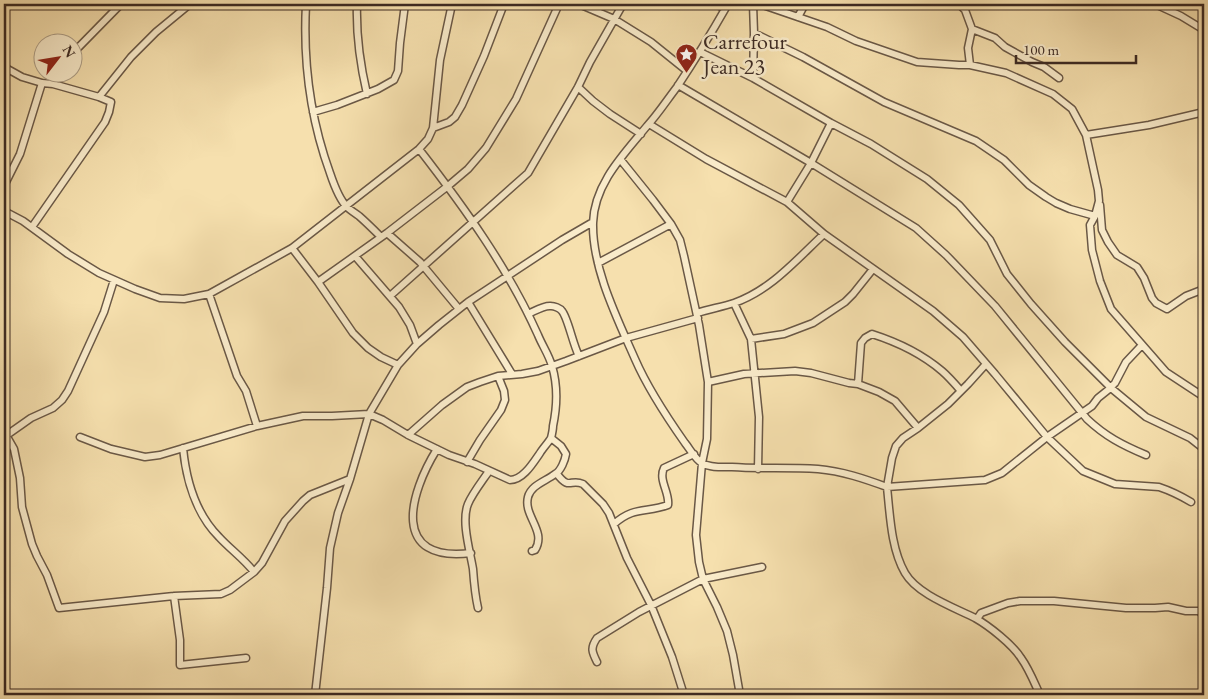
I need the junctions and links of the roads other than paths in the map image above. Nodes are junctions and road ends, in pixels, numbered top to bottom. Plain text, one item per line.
1 (121, 4) edge
2 (190, 4) edge
3 (306, 4) edge
4 (357, 4) edge
5 (405, 4) edge
6 (452, 4) edge
7 (504, 4) edge
8 (559, 4) edge
9 (579, 4) edge
10 (622, 4) edge
11 (716, 4) edge
12 (753, 4) edge
13 (760, 4) edge
14 (805, 4) edge
15 (959, 4) edge
16 (1155, 4) edge
17 (727, 6) edge
18 (798, 17) junction
19 (614, 19) junction
20 (972, 28) junction
21 (1204, 30) edge
22 (754, 33) junction
23 (82, 44) edge
24 (700, 52) junction
25 (970, 65) junction
26 (4, 67) edge
27 (687, 72) junction
28 (753, 78) junction
29 (1059, 78) dead end
30 (42, 83) junction
31 (53, 84) joint
32 (678, 85) junction
33 (578, 87) junction
34 (367, 94) junction
35 (100, 97) junction
36 (313, 112) junction
37 (1204, 112) edge
38 (831, 123) junction
39 (649, 124) junction
40 (433, 128) junction
41 (641, 134) junction
42 (1086, 135) junction
43 (419, 149) junction
44 (620, 159) junction
45 (811, 163) junction
46 (4, 186) edge
47 (448, 186) junction
48 (1099, 201) junction
49 (787, 202) junction
50 (346, 206) junction
51 (4, 211) edge
52 (1095, 216) junction
53 (472, 222) junction
54 (593, 222) junction
55 (671, 224) junction
56 (32, 227) junction
57 (824, 234) junction
58 (384, 235) junction
59 (292, 248) junction
60 (354, 256) junction
61 (598, 263) junction
62 (424, 266) junction
63 (873, 269) junction
64 (507, 276) junction
65 (114, 280) junction
66 (318, 282) junction
67 (1204, 289) edge
68 (209, 294) junction
69 (390, 296) junction
70 (468, 302) junction
71 (734, 303) junction
72 (459, 309) junction
73 (528, 314) junction
74 (697, 316) junction
75 (626, 338) junction
76 (750, 339) junction
77 (417, 344) junction
78 (1142, 345) junction
79 (579, 356) junction
80 (986, 364) junction
81 (398, 365) junction
82 (552, 366) junction
83 (512, 374) junction
84 (754, 374) junction
85 (498, 376) junction
86 (708, 382) junction
87 (858, 384) junction
88 (1111, 388) junction
89 (961, 391) junction
90 (1204, 397) edge
91 (1082, 413) junction
92 (369, 414) junction
93 (257, 426) junction
94 (918, 428) junction
95 (408, 435) junction
96 (5, 436) edge
97 (80, 437) dead end
98 (551, 438) junction
99 (1047, 438) junction
100 (183, 448) junction
101 (437, 449) junction
102 (1204, 449) edge
103 (694, 454) junction
104 (1146, 455) dead end
105 (467, 462) junction
106 (702, 463) junction
107 (758, 469) junction
108 (489, 471) junction
109 (557, 474) junction
110 (350, 479) junction
111 (887, 487) junction
112 (1191, 502) dead end
113 (614, 524) junction
114 (532, 551) dead end
115 (470, 553) junction
116 (762, 568) dead end
117 (254, 572) junction
118 (703, 580) junction
119 (174, 596) junction
120 (651, 605) junction
121 (478, 608) dead end
122 (1204, 616) edge
123 (977, 620) junction
124 (246, 658) dead end
125 (597, 662) dead end
126 (315, 695) edge
127 (684, 695) edge
128 (740, 695) edge
129 (1040, 695) edge

1 - 23 street
2 - 35 street
3 - 36 street
4 - 34 street
5 - 34 street
6 - 40 street
7 - 40 street
8 - 47 street
9 - 19 street
10 - 19 street
11 - 17 street
12 - 22 street
13 - 18 street
14 - 18 street
15 - 20 street
16 - 21 street
17 - 24 street
18 - 25 street
19 - 27 street
19 - 33 street
20 - 25 street
20 - 29 street
22 - 28 street
22 - 52 street
24 - 27 street
24 - 28 street
25 - 42 street
26 - 30 street
27 - 32 street
28 - 38 street
30 - 31 street
30 - 46 street
31 - 35 street
32 - 39 street
32 - 45 street
33 - 41 street
33 - 53 street
34 - 36 street
35 - 56 street
36 - 50 street
37 - 42 street
38 - 45 street
38 - 88 street
39 - 41 street
39 - 49 street
40 - 43 street
41 - 44 street
42 - 48 street
43 - 47 street
43 - 50 street
44 - 54 street
44 - 55 street
45 - 49 street
45 - 91 street
47 - 53 street
47 - 58 street
48 - 52 street
48 - 67 street
49 - 57 street
50 - 58 street
50 - 59 street
51 - 56 street
52 - 78 street
53 - 62 street
53 - 64 street
54 - 61 street
54 - 64 street
55 - 61 street
55 - 74 street
56 - 65 street
57 - 63 street
57 - 71 street
58 - 60 street
58 - 62 street
59 - 66 street
59 - 68 street
60 - 66 street
60 - 69 street
61 - 75 street
62 - 69 street
62 - 72 street
63 - 76 street
63 - 80 street
64 - 70 street
64 - 73 street
65 - 68 street
65 - 96 street
66 - 81 street
68 - 93 street
69 - 77 street
70 - 72 street
70 - 83 street
71 - 74 street
71 - 76 street
72 - 77 street
73 - 79 street
73 - 82 street
74 - 75 street
74 - 86 street
75 - 79 street
75 - 103 street
76 - 84 street
77 - 81 street
78 - 88 street
78 - 90 street
79 - 82 street
80 - 89 street
80 - 99 street
81 - 92 street
82 - 83 street
82 - 98 street
83 - 85 street
84 - 86 street
84 - 87 street
84 - 107 street
85 - 95 street
85 - 105 street
86 - 106 street
87 - 89 street
87 - 94 street
88 - 91 street
88 - 102 street
89 - 94 street
91 - 99 street
91 - 104 street
92 - 93 street
92 - 95 street
92 - 110 street
93 - 100 street
94 - 111 street
95 - 101 street
96 - 119 street
97 - 100 street
98 - 108 street
98 - 109 street
99 - 111 street
99 - 112 street
100 - 117 street
101 - 105 street
101 - 115 street
103 - 106 street
103 - 113 street
105 - 108 street
106 - 107 street
106 - 118 street
107 - 111 street
108 - 115 street
109 - 113 street
109 - 114 street
110 - 117 street
110 - 126 street
111 - 123 street
113 - 120 street
115 - 121 street
116 - 118 street
117 - 119 street
118 - 120 street
118 - 128 street
119 - 124 street
120 - 125 street
120 - 127 street
122 - 123 street
123 - 129 street

